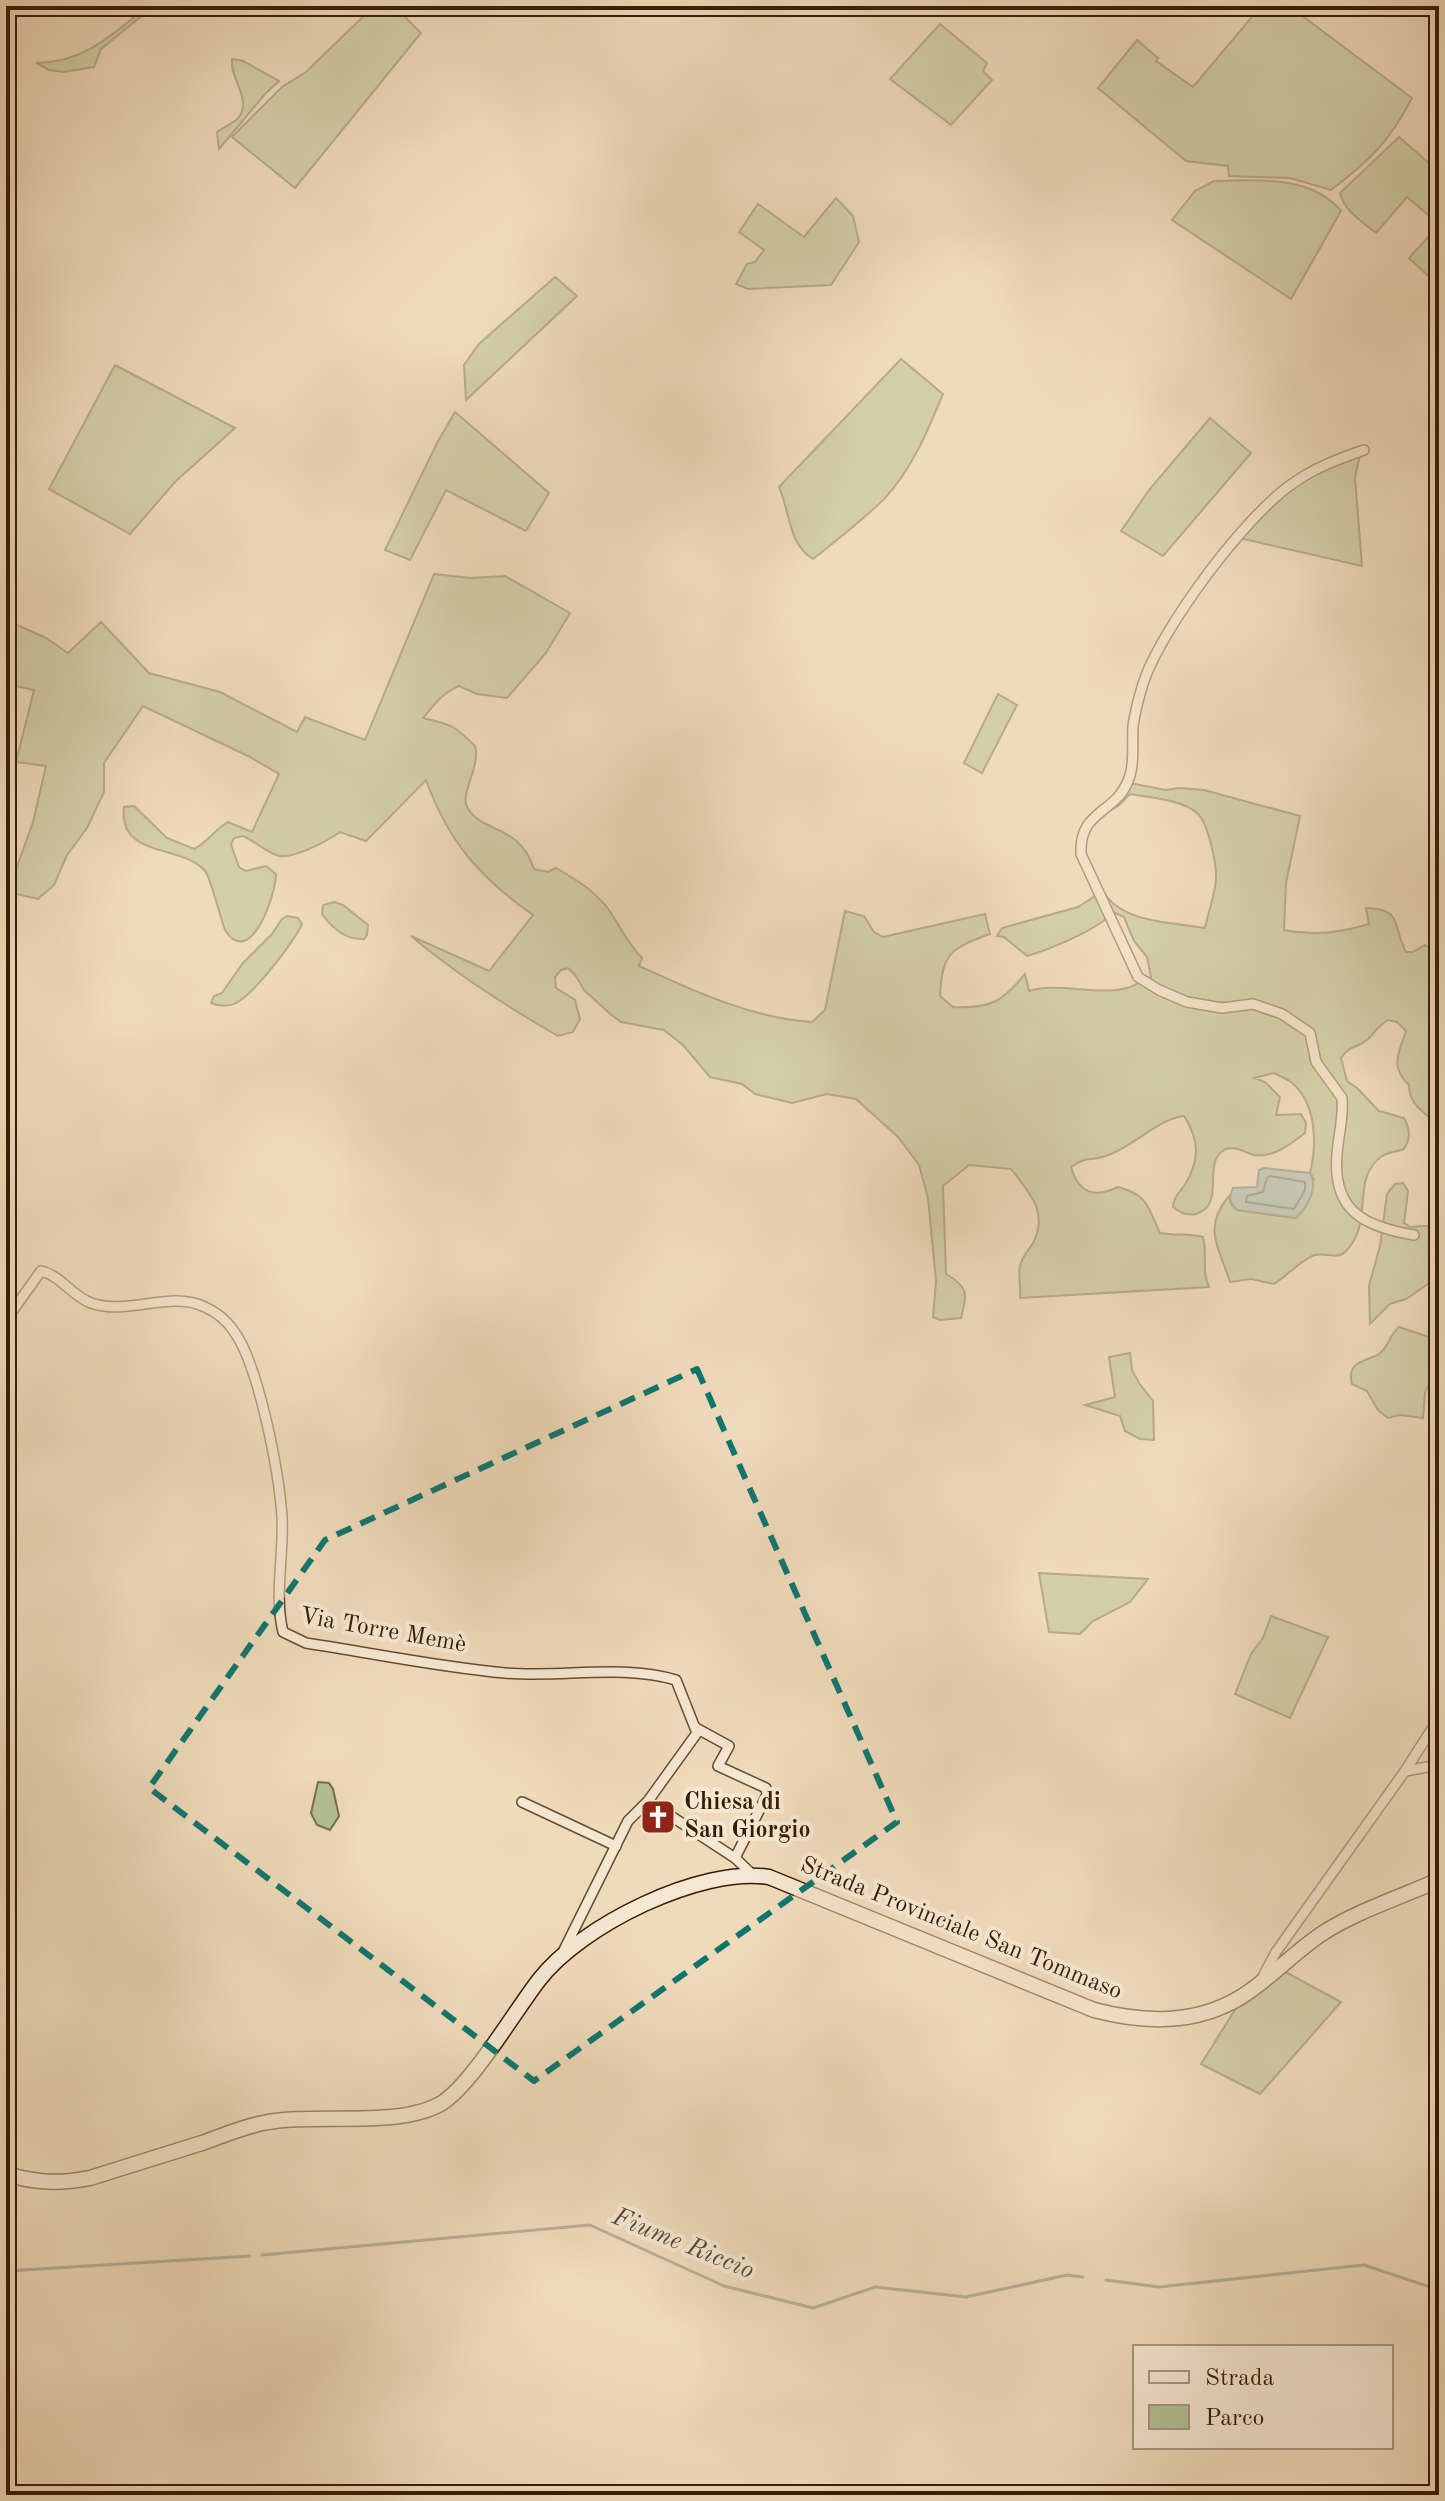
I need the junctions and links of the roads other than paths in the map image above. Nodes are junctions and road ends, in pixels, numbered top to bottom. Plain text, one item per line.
1 (1364, 450) dead end
2 (1414, 1235) dead end
3 (6, 1320) edge
4 (1439, 1718) edge
5 (696, 1728) junction
6 (1439, 1765) edge
7 (1405, 1771) junction
8 (648, 1801) junction
9 (522, 1802) dead end
10 (616, 1846) junction
11 (735, 1858) junction
12 (753, 1875) junction
13 (1439, 1880) edge
14 (561, 1956) junction
15 (1260, 1983) junction
16 (6, 2174) edge

1 - 2 street
3 - 5 street, Via Torre Memè
4 - 7 street
5 - 8 street
5 - 11 street
6 - 7 street
7 - 15 street
8 - 10 street
8 - 11 street
9 - 10 street
10 - 14 street
11 - 12 street
12 - 14 street, Strada Provinciale San Tommaso
12 - 15 street, Strada Provinciale San Tommaso
13 - 15 street, Strada Provinciale San Tommaso
14 - 16 street, Strada Provinciale San Tommaso

